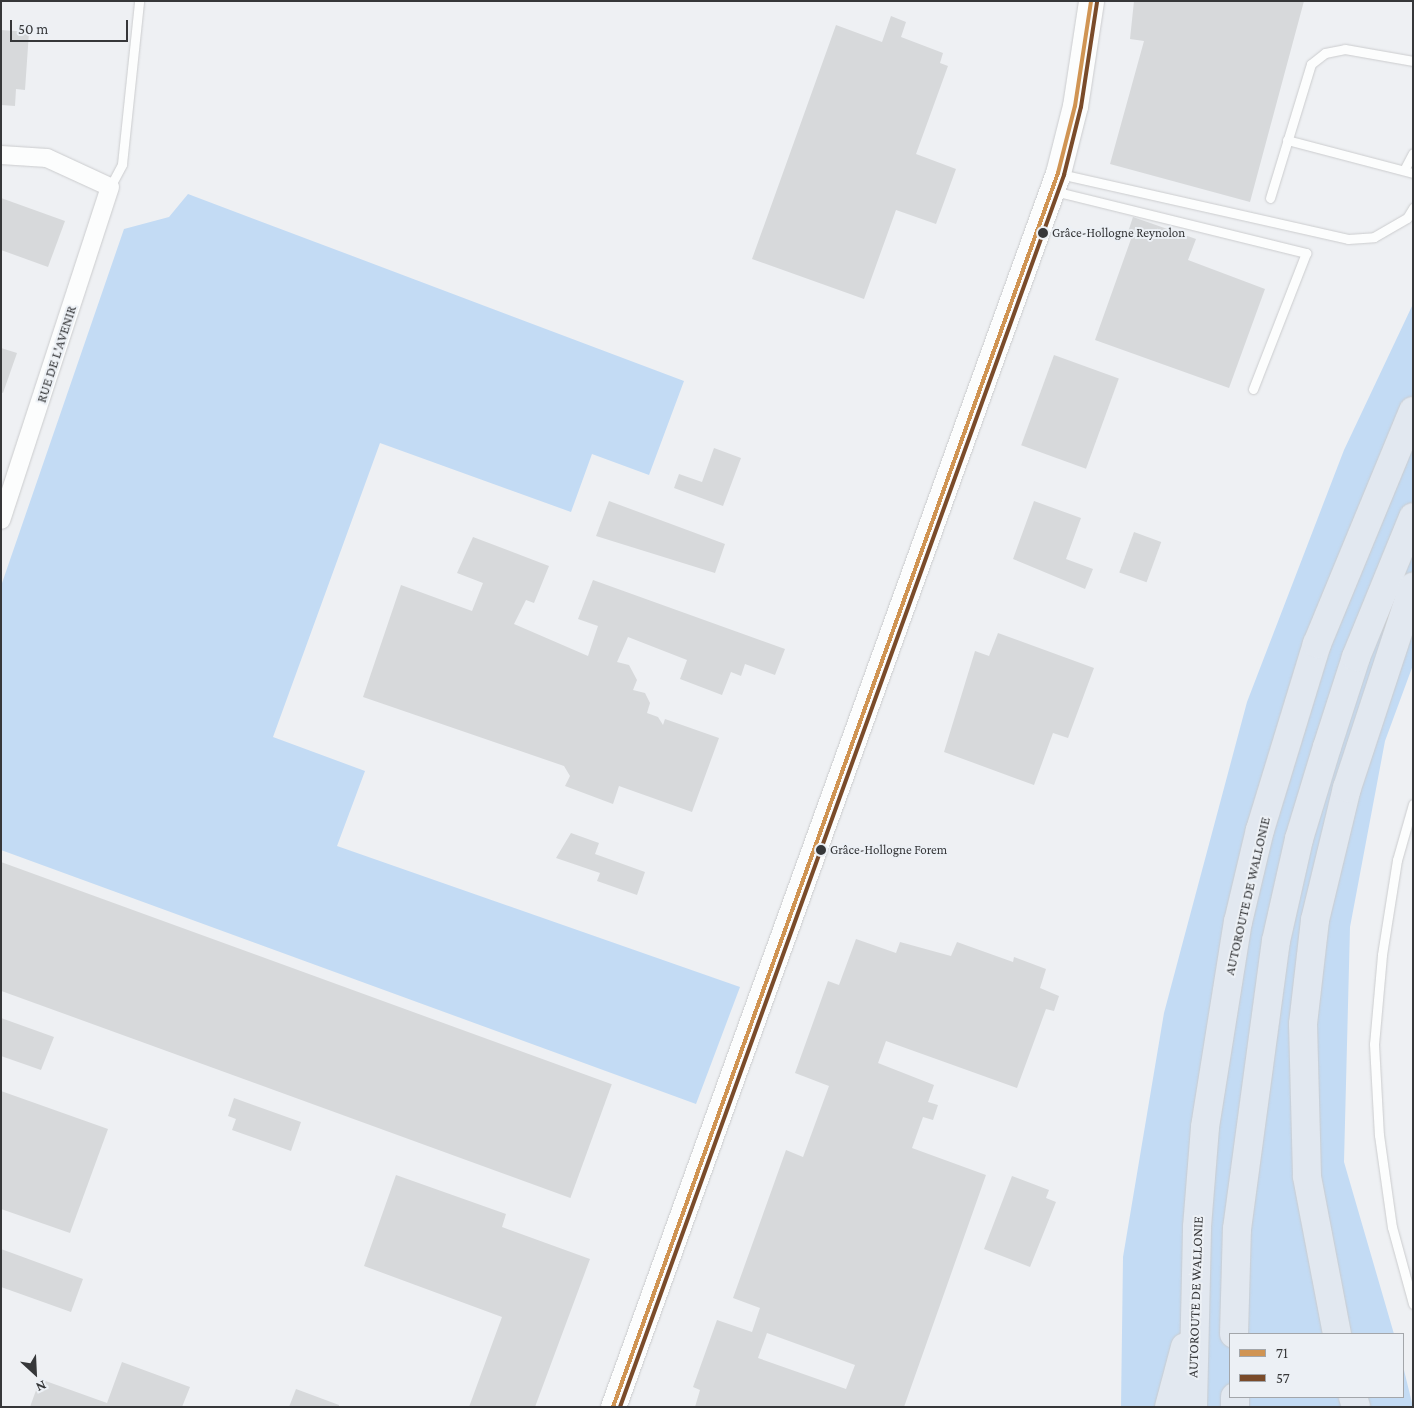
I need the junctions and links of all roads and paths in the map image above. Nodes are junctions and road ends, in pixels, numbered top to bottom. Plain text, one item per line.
1 (139, 1) edge
2 (1091, 1) edge
3 (1413, 61) edge
4 (1288, 140) junction
5 (1413, 153) edge
6 (1, 154) edge
7 (1409, 171) edge
8 (1055, 182) junction
9 (110, 187) junction
10 (1270, 198) dead end
11 (1413, 208) edge
12 (1253, 389) dead end
13 (1413, 411) edge
14 (1413, 517) edge
15 (1, 520) edge
16 (1413, 587) edge
17 (1413, 804) edge
18 (1413, 1304) edge
19 (1193, 1325) junction
20 (1234, 1333) edge
21 (1337, 1333) edge
22 (613, 1407) edge
23 (1169, 1407) edge
24 (1192, 1407) edge

1 - 9 lane
2 - 8 street
3 - 4 lane
4 - 7 lane
4 - 10 lane
5 - 7 lane
6 - 9 street
8 - 11 lane
8 - 12 lane
8 - 22 street
9 - 15 street, RUE DE L'AVENIR
13 - 19 highway, AUTOROUTE DE WALLONIE
14 - 20 highway
16 - 21 highway
17 - 18 lane
19 - 23 highway
19 - 24 highway, AUTOROUTE DE WALLONIE

